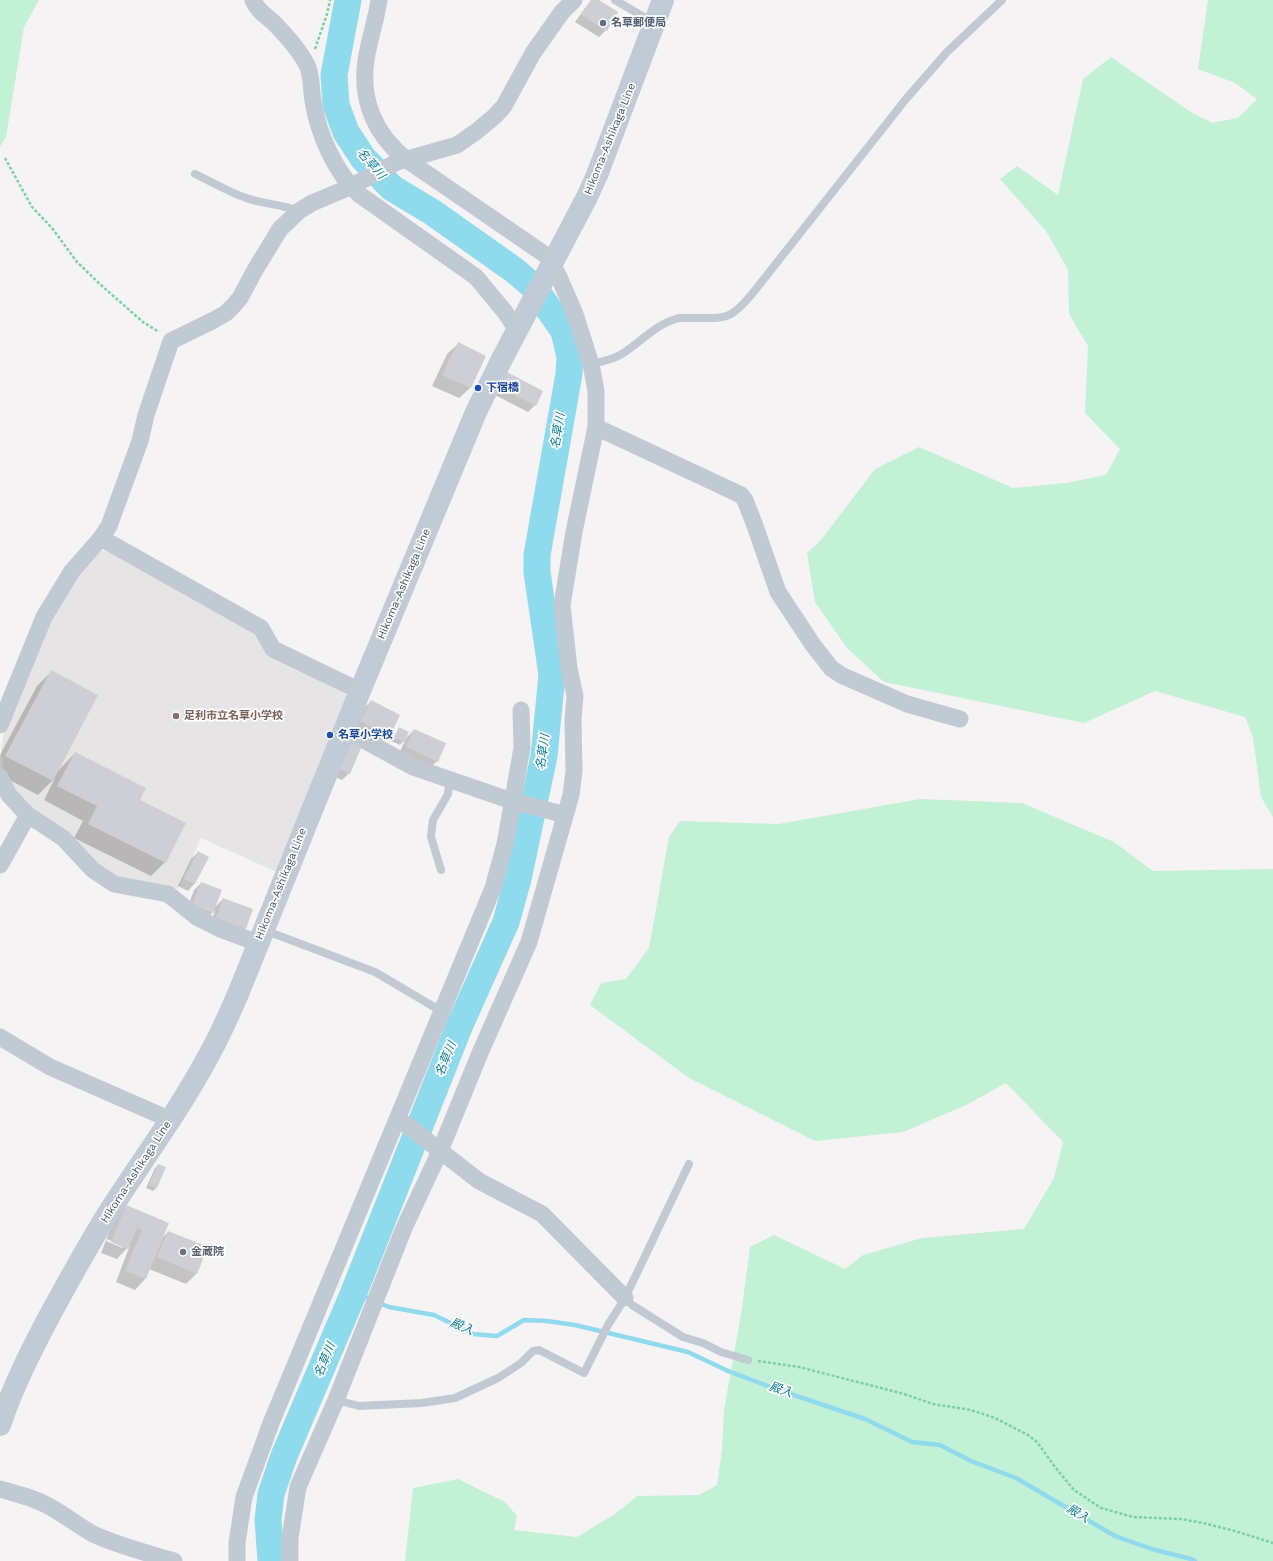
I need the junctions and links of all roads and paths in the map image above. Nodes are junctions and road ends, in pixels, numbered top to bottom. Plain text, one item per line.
1 (253, 0) edge
2 (330, 0) edge
3 (379, 0) edge
4 (574, 0) edge
5 (614, 0) edge
6 (663, 0) edge
7 (1002, 0) edge
8 (655, 23) junction
9 (308, 67) junction
10 (5, 158) dead end
11 (402, 161) junction
12 (195, 174) dead end
13 (355, 183) junction
14 (298, 210) junction
15 (549, 269) junction
16 (519, 326) junction
17 (171, 341) junction
18 (591, 364) junction
19 (596, 427) junction
20 (102, 538) junction
21 (360, 691) junction
22 (521, 710) dead end
23 (960, 719) dead end
24 (0, 726) edge
25 (344, 729) junction
26 (0, 777) edge
27 (450, 778) junction
28 (516, 802) junction
29 (562, 813) junction
30 (28, 815) junction
31 (0, 865) edge
32 (441, 870) dead end
33 (260, 936) junction
34 (441, 1011) junction
35 (0, 1037) edge
36 (171, 1120) junction
37 (402, 1122) junction
38 (436, 1148) junction
39 (689, 1164) dead end
40 (624, 1298) junction
41 (748, 1360) joint
42 (336, 1400) junction
43 (0, 1425) edge
44 (0, 1489) edge
45 (1273, 1543) edge
46 (174, 1561) edge
47 (237, 1561) edge
48 (290, 1561) edge

1 - 9 street
2 - 9 path
3 - 11 street
4 - 11 street
5 - 8 lane
6 - 8 main road, Hikoma-Ashikaga Line
7 - 18 lane
8 - 15 main road, Hikoma-Ashikaga Line
9 - 13 street
10 - 17 path
11 - 13 street
11 - 15 street
12 - 14 lane
13 - 14 street
13 - 16 street
14 - 17 street
15 - 16 main road
15 - 18 street
16 - 21 main road, Hikoma-Ashikaga Line
17 - 20 street
18 - 19 street
19 - 23 street
19 - 29 street
20 - 21 street
20 - 24 street
21 - 25 main road, Hikoma-Ashikaga Line
22 - 28 street
25 - 27 street
25 - 33 main road, Hikoma-Ashikaga Line
26 - 30 street
27 - 28 street
27 - 32 lane
28 - 29 street
28 - 34 street
29 - 38 street
30 - 31 street
30 - 33 street
33 - 34 lane
33 - 36 main road, Hikoma-Ashikaga Line
34 - 37 street
35 - 36 street
36 - 43 main road, Hikoma-Ashikaga Line
37 - 38 street
37 - 47 street
38 - 40 street
38 - 42 street
39 - 40 lane
40 - 41 lane
40 - 42 lane
41 - 45 path
42 - 48 street
44 - 46 street

